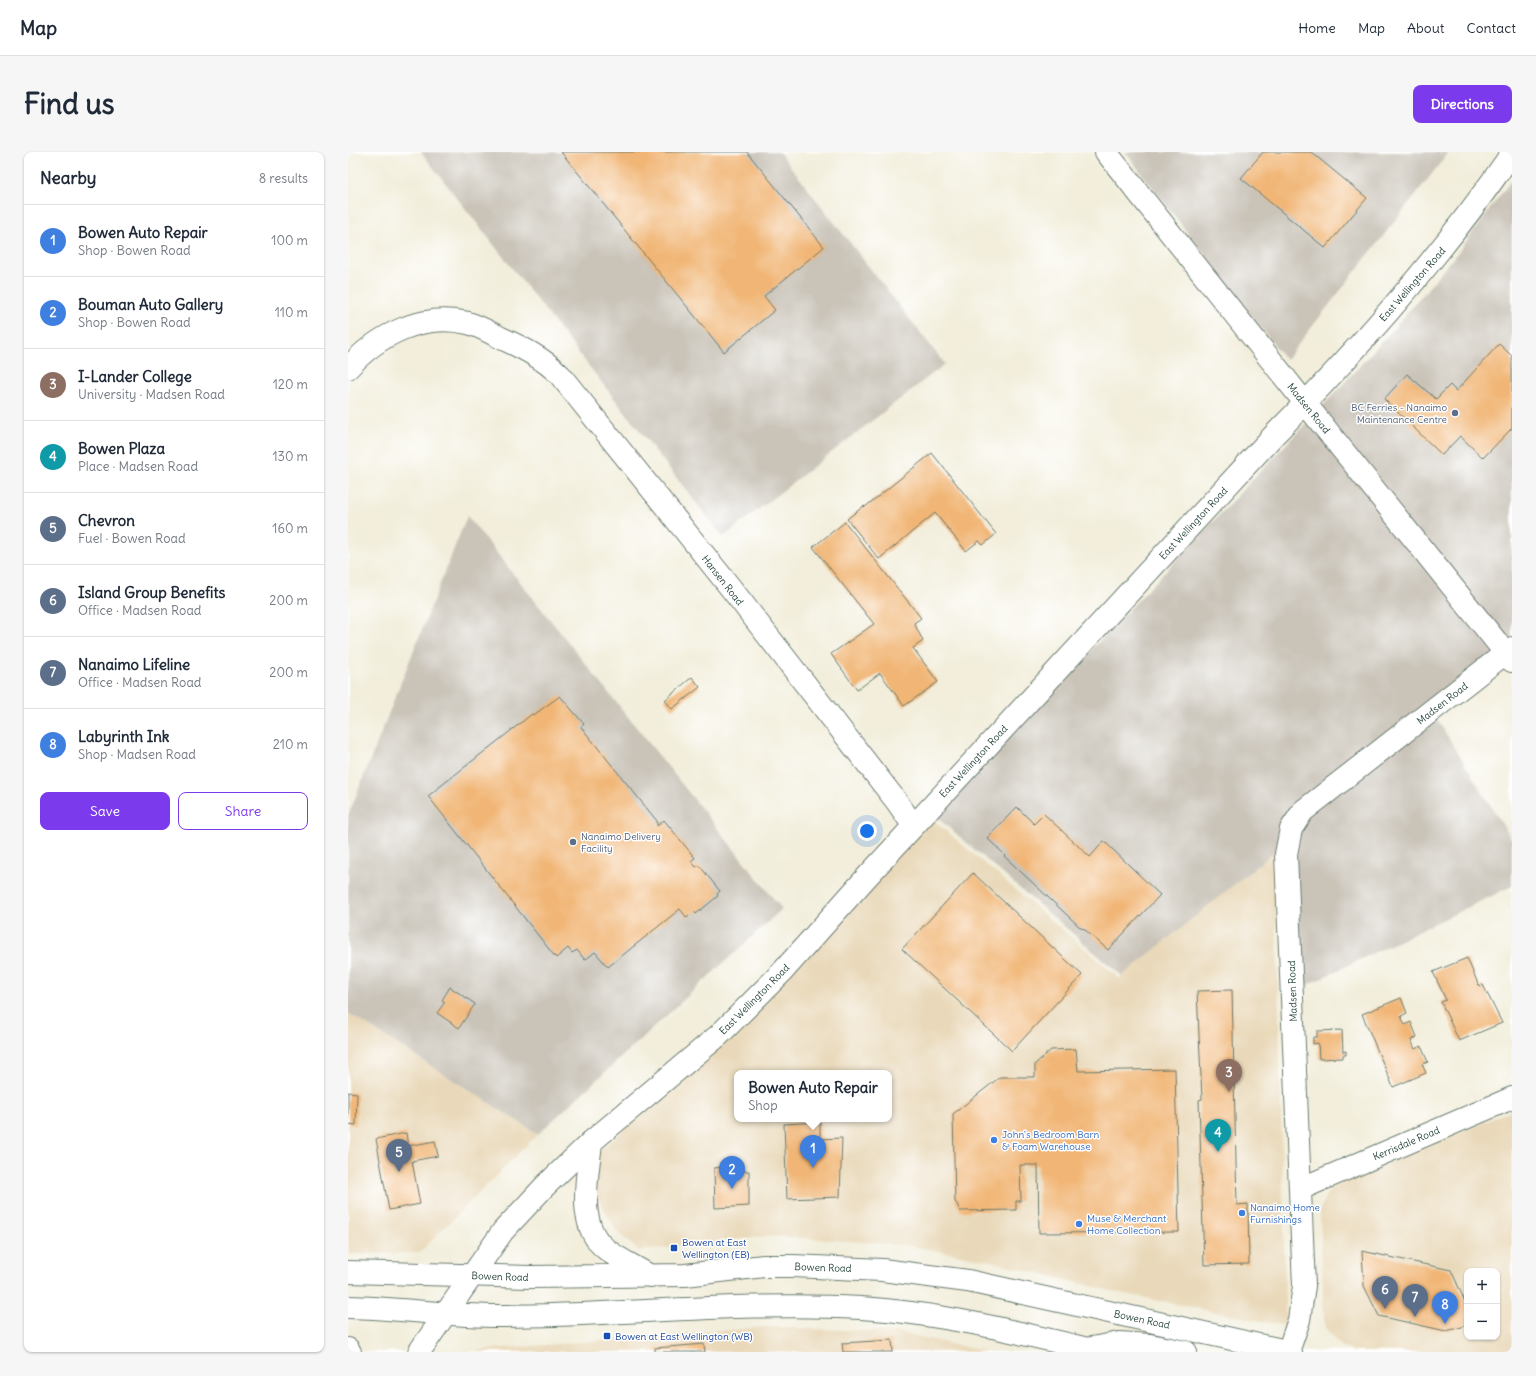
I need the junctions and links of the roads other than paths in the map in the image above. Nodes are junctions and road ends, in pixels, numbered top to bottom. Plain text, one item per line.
1 (1106, 152) edge
2 (1512, 153) edge
3 (348, 368) edge
4 (1305, 403) junction
5 (1510, 654) edge
6 (913, 826) junction
7 (1512, 1098) edge
8 (591, 1142) junction
9 (1300, 1189) junction
10 (348, 1272) edge
11 (473, 1275) junction
12 (650, 1276) junction
13 (348, 1307) edge
14 (447, 1312) junction
15 (348, 1349) edge
16 (1093, 1350) edge
17 (350, 1352) edge
18 (419, 1352) edge
19 (1186, 1352) edge
20 (1289, 1352) edge

1 - 4 street, Madsen Road
2 - 4 street, East Wellington Road
3 - 6 street, Hansen Road
4 - 5 street, Madsen Road
4 - 6 street, East Wellington Road
5 - 9 street, Madsen Road
6 - 8 street, East Wellington Road
7 - 9 street, Kerrisdale Road
8 - 11 street, East Wellington Road
8 - 12 street
9 - 20 street, Madsen Road
10 - 11 street, Bowen Road
11 - 12 street, Bowen Road
11 - 14 street, East Wellington Road
12 - 20 street, Bowen Road
13 - 14 street
14 - 16 street
14 - 18 street, East Wellington Road
15 - 17 street
16 - 19 street

